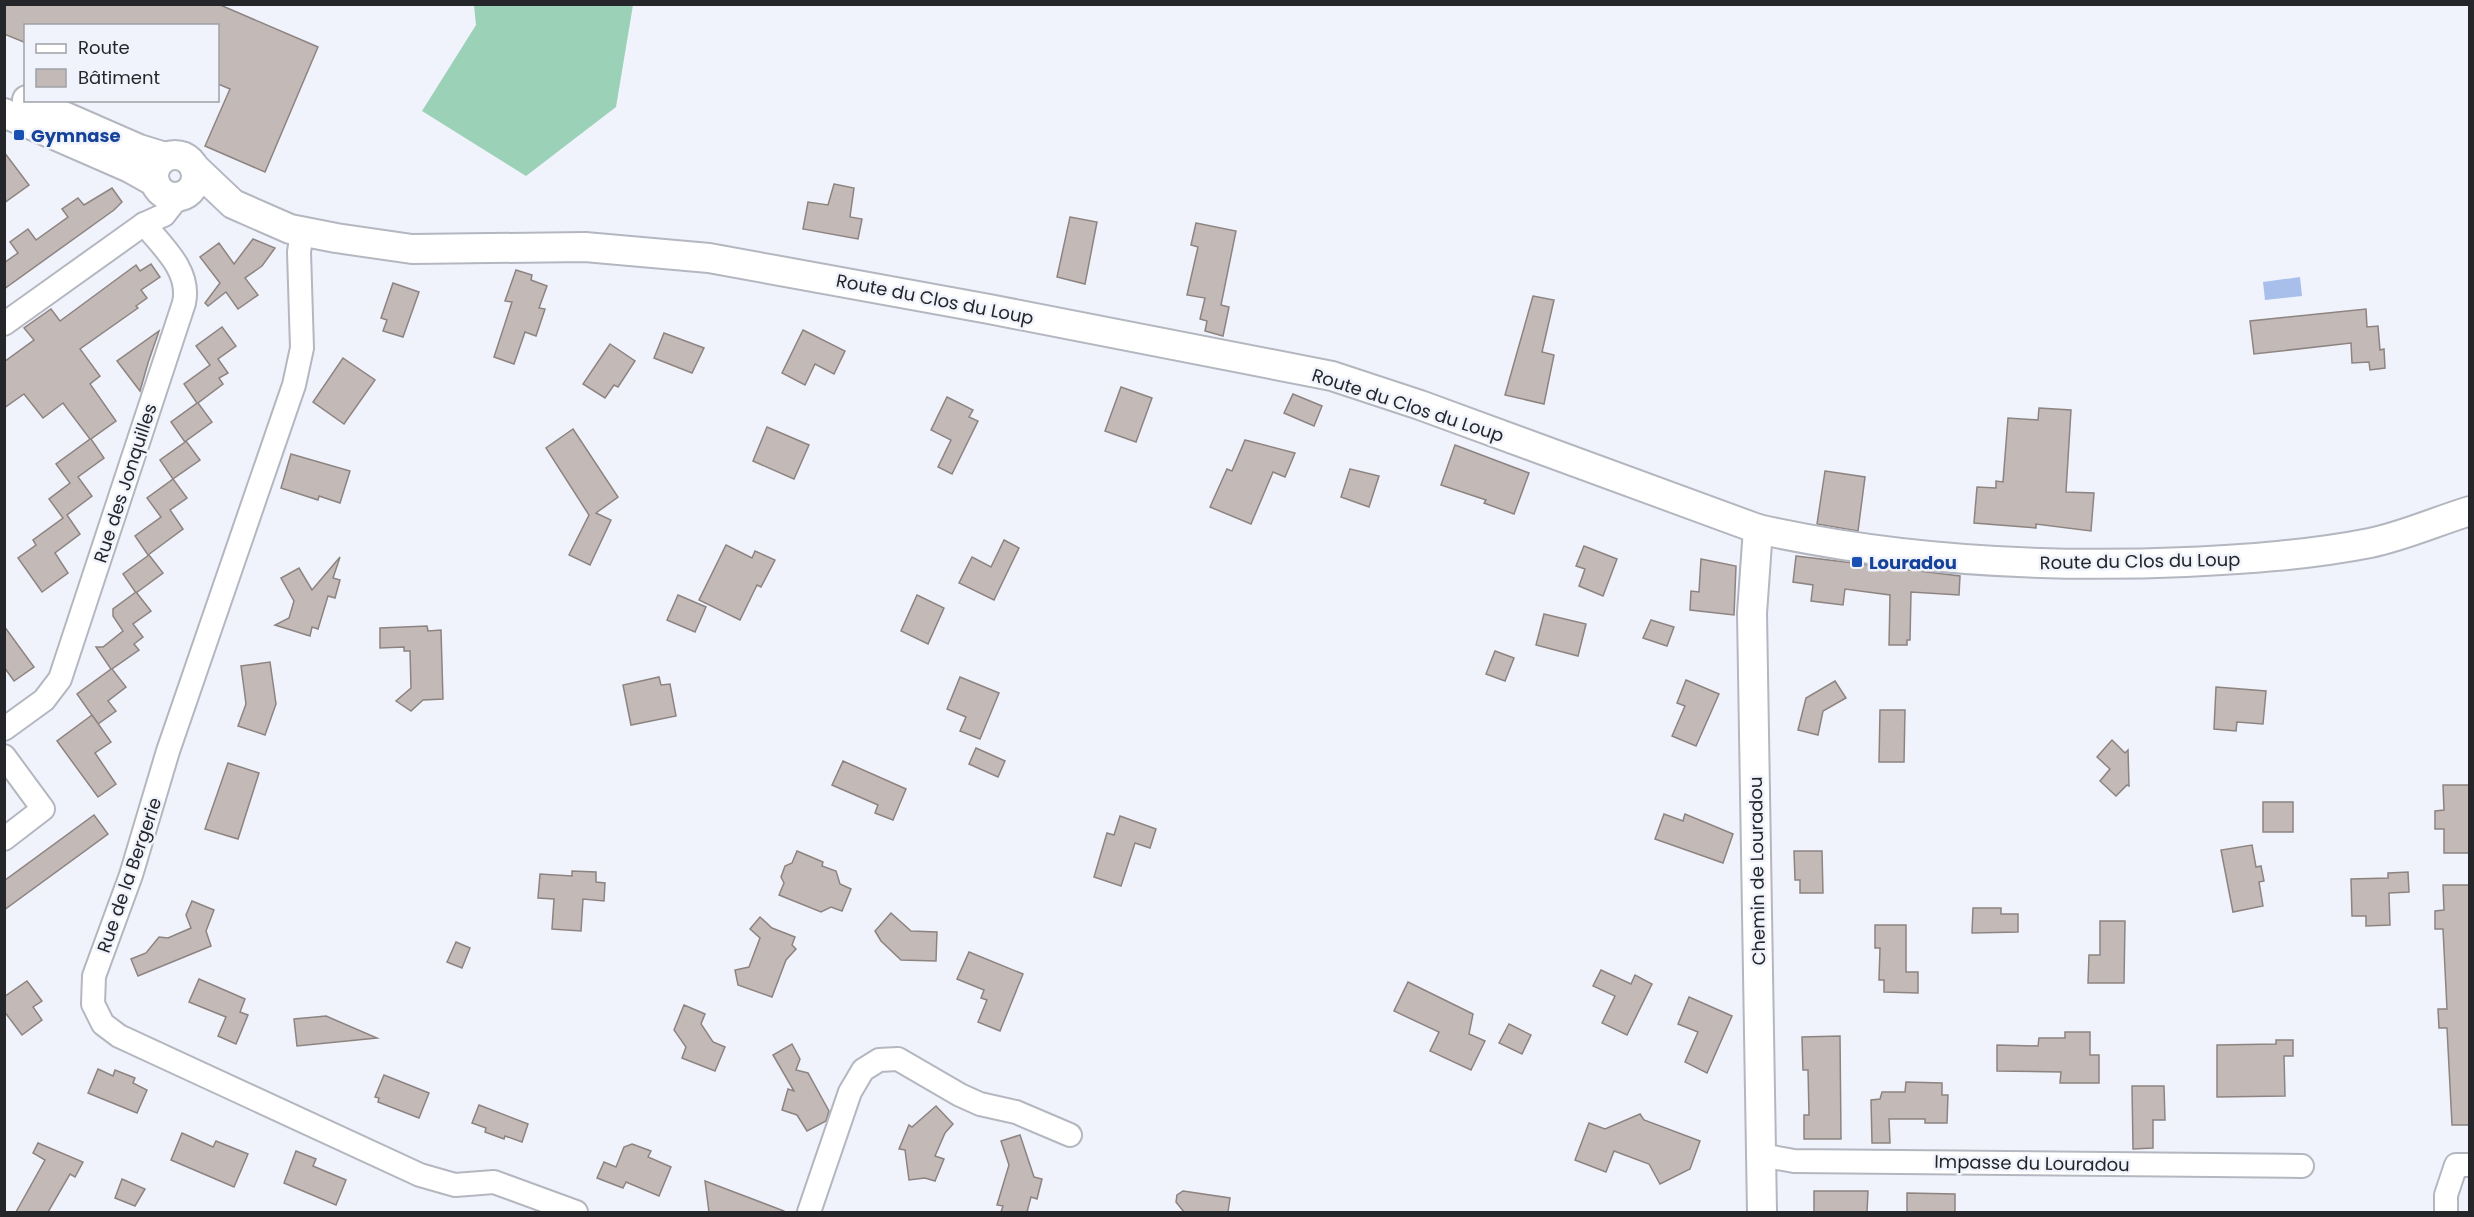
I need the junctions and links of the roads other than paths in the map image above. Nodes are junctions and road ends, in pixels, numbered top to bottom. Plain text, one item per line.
1 (4, 91) edge
2 (24, 99) edge
3 (31, 102) edge
4 (4, 113) edge
5 (169, 185) junction
6 (233, 204) junction
7 (144, 224) junction
8 (298, 231) junction
9 (4, 324) edge
10 (2469, 511) edge
11 (1758, 529) junction
12 (4, 729) edge
13 (4, 756) edge
14 (4, 839) edge
15 (1070, 1135) dead end
16 (1761, 1155) junction
17 (2469, 1165) edge
18 (2302, 1166) dead end
19 (576, 1212) edge
20 (809, 1212) edge
21 (1762, 1212) edge
22 (2446, 1212) edge

1 - 2 street
3 - 5 street
4 - 5 street
5 - 6 street, Route du Clos du Loup
5 - 6 street, Route du Clos du Loup
5 - 7 street
6 - 8 street, Route du Clos du Loup
7 - 9 street
7 - 12 street, Rue des Jonquilles
8 - 11 street, Route du Clos du Loup
8 - 19 street, Rue de la Bergerie
10 - 11 street, Route du Clos du Loup
11 - 16 street, Chemin de Louradou
13 - 14 street
15 - 20 street
16 - 18 street, Impasse du Louradou
16 - 21 street, Chemin de Louradou
17 - 22 street

